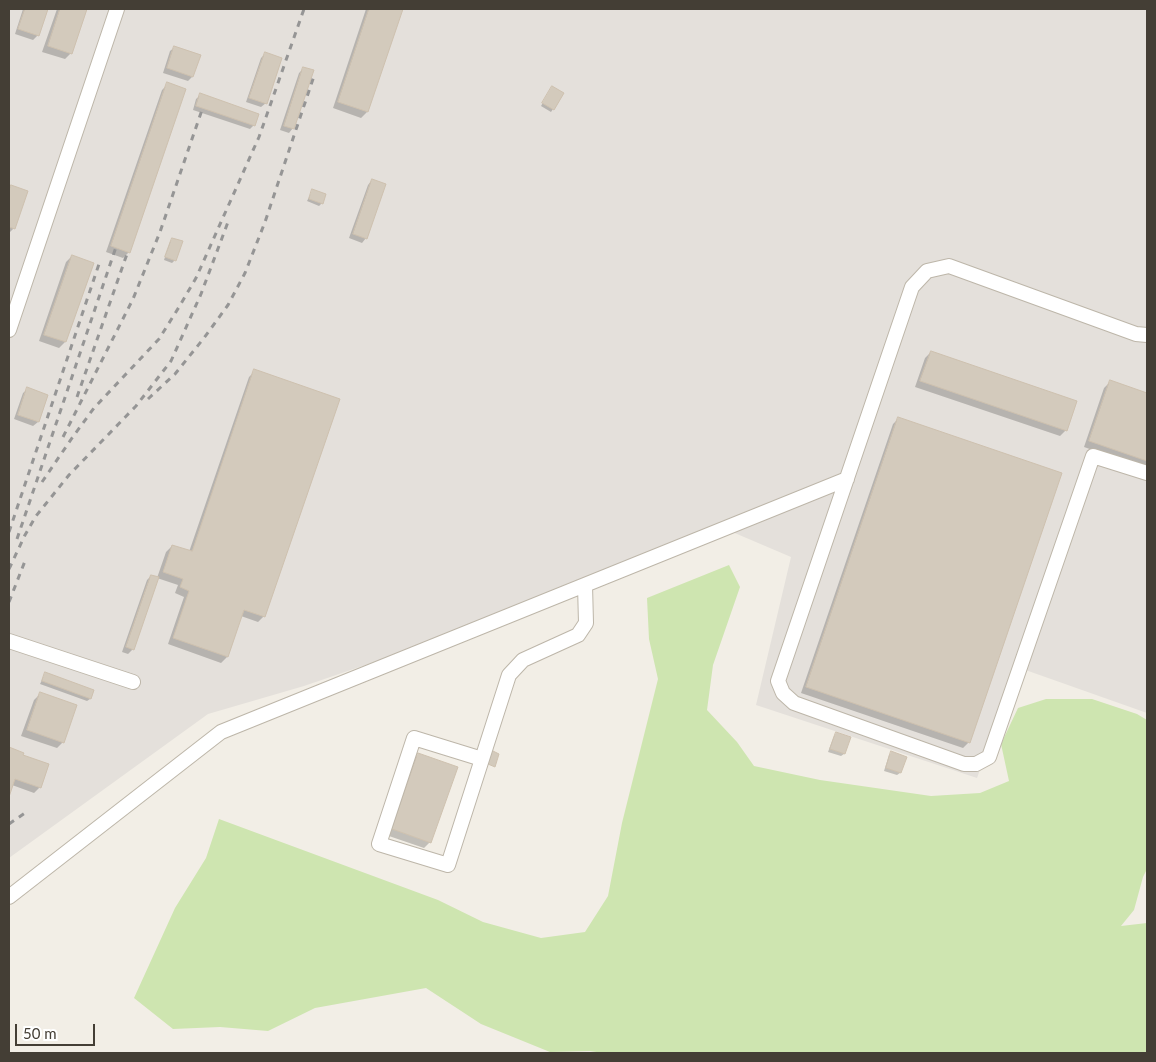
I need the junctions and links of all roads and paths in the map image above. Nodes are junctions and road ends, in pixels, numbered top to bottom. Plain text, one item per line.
1 (117, 9) edge
2 (9, 330) edge
3 (1147, 334) edge
4 (1147, 473) edge
5 (847, 479) junction
6 (585, 585) junction
7 (9, 641) edge
8 (133, 682) dead end
9 (482, 759) junction
10 (9, 897) edge

1 - 2 lane
3 - 5 lane
4 - 5 lane
5 - 6 lane
6 - 9 lane
6 - 10 lane
7 - 8 lane
9 - 9 lane

